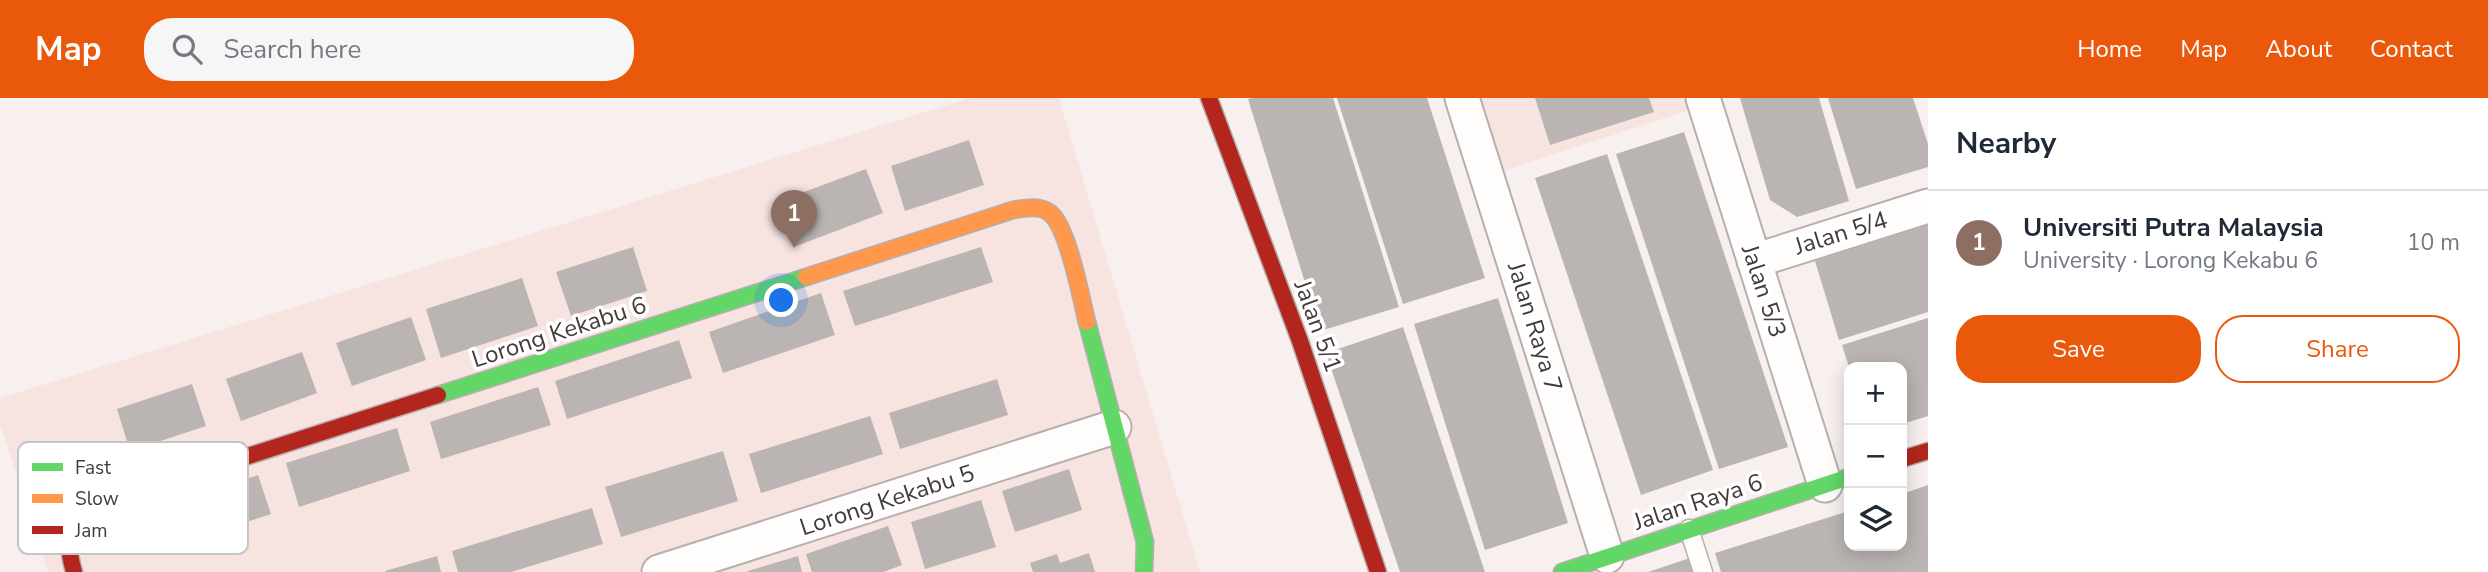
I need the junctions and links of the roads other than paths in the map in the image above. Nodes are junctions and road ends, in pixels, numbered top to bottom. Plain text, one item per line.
1 (1209, 98) edge
2 (1462, 98) edge
3 (1703, 98) edge
4 (1928, 206) edge
5 (1754, 261) junction
6 (1114, 428) junction
7 (1928, 451) edge
8 (248, 456) edge
9 (1907, 457) edge
10 (1837, 481) edge
11 (1689, 529) junction
12 (69, 554) edge
13 (1607, 556) junction
14 (74, 572) edge
15 (659, 572) edge
16 (1144, 572) edge
17 (1378, 572) edge
18 (1562, 572) edge
19 (1703, 572) edge

1 - 17 street, Jalan 5/1
2 - 13 street, Jalan Raya 7
3 - 5 street, Jalan 5/3
4 - 5 street, Jalan 5/4
5 - 10 street, Jalan 5/3
6 - 8 street, Lorong Kekabu 6
6 - 15 street, Lorong Kekabu 5
6 - 16 street
7 - 9 street
10 - 11 street, Jalan Raya 6
11 - 13 street, Jalan Raya 6
11 - 19 lane
12 - 14 street, Lorong Kekabu 6
13 - 18 street, Jalan Raya 6

